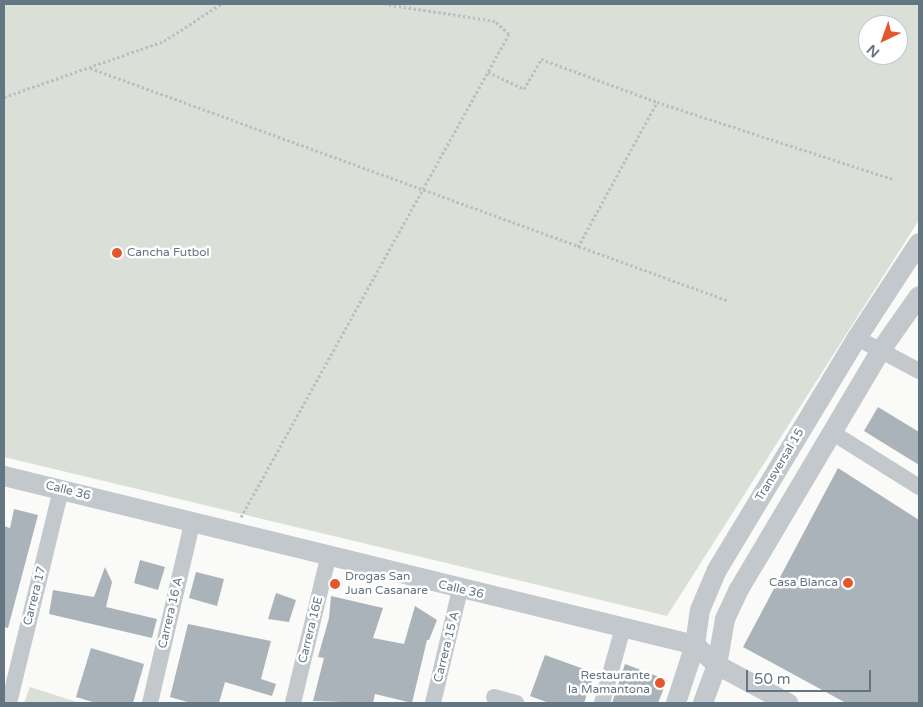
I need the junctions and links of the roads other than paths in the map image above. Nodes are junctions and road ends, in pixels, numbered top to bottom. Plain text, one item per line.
1 (919, 243) edge
2 (919, 296) edge
3 (857, 338) junction
4 (881, 350) junction
5 (919, 371) edge
6 (833, 433) junction
7 (4, 476) edge
8 (919, 487) edge
9 (61, 489) junction
10 (192, 524) junction
11 (328, 558) junction
12 (460, 590) junction
13 (623, 628) junction
14 (695, 645) junction
15 (717, 665) junction
16 (494, 697) dead end
17 (9, 703) edge
18 (150, 703) edge
19 (293, 703) edge
20 (433, 703) edge
21 (516, 703) edge
22 (602, 703) edge
23 (676, 703) edge
24 (703, 703) edge
25 (788, 703) edge

1 - 3 street, Transversal 15
2 - 4 street
3 - 4 street
3 - 14 street, Transversal 15
4 - 5 street
4 - 6 street
6 - 8 street
6 - 15 street
7 - 9 street, Calle 36
9 - 10 street, Calle 36
9 - 17 street, Carrera 17
10 - 11 street, Calle 36
10 - 18 street, Carrera 16 A
11 - 12 street, Calle 36
11 - 19 street, Carrera 16E
12 - 13 street, Calle 36
12 - 20 street, Carrera 15 A
13 - 14 street, Calle 36
13 - 22 street
14 - 15 street, Calle 36
14 - 23 street, Transversal 15
15 - 24 street
15 - 25 street, Calle 36
16 - 21 street

